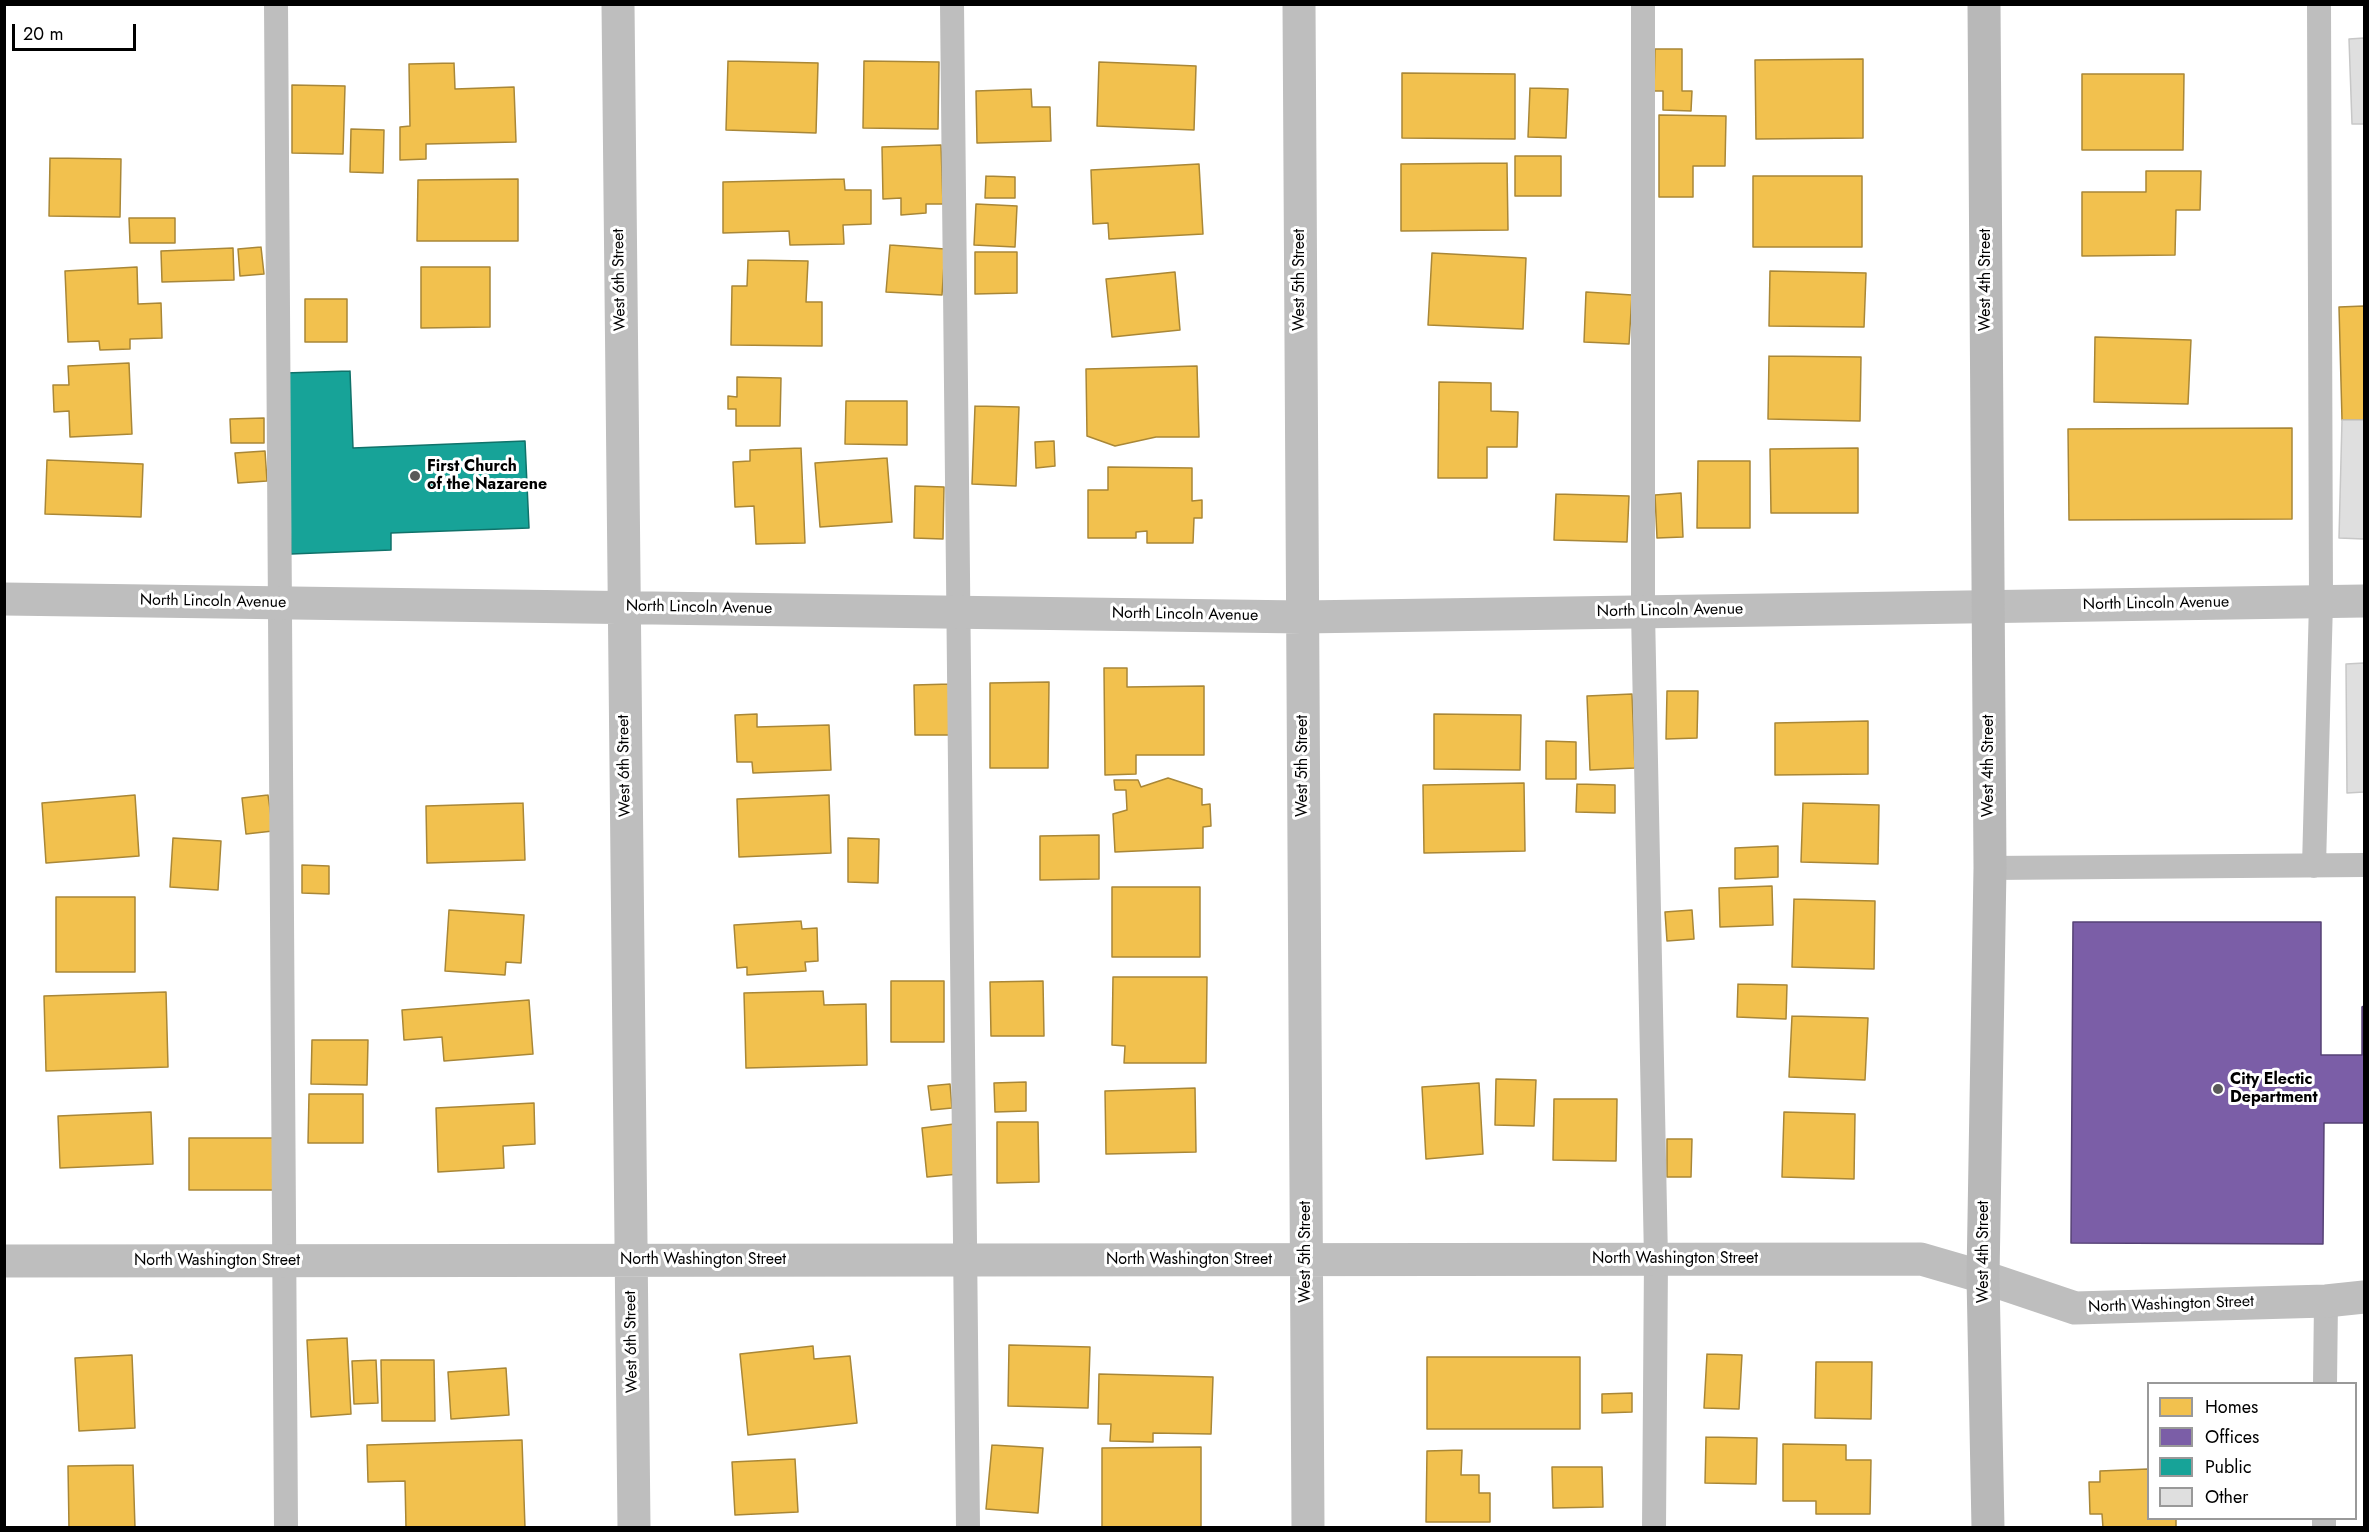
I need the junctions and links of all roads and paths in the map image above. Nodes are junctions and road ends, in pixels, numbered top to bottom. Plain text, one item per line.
1 (276, 4) edge
2 (618, 4) edge
3 (952, 4) edge
4 (1299, 4) edge
5 (1643, 4) edge
6 (1984, 4) edge
7 (2319, 4) edge
8 (4, 599) edge
9 (2364, 601) edge
10 (2321, 602) junction
11 (280, 603) junction
12 (1988, 606) junction
13 (624, 607) junction
14 (958, 612) junction
15 (1643, 612) junction
16 (1302, 617) junction
17 (2364, 865) edge
18 (2314, 866) junction
19 (1990, 868) junction
20 (1656, 1259) junction
21 (631, 1260) junction
22 (965, 1260) junction
23 (1306, 1260) junction
24 (4, 1261) edge
25 (284, 1261) junction
26 (1983, 1277) junction
27 (2364, 1297) edge
28 (2326, 1301) junction
29 (2325, 1382) edge
30 (286, 1527) edge
31 (634, 1527) edge
32 (968, 1527) edge
33 (1308, 1527) edge
34 (1654, 1527) edge
35 (1988, 1527) edge

1 - 11 lane
2 - 13 street, West 6th Street
3 - 14 lane
4 - 16 street, West 5th Street
5 - 15 lane
6 - 12 main road, West 4th Street
7 - 10 lane
8 - 11 street, North Lincoln Avenue
9 - 10 street, North Lincoln Avenue
10 - 12 street, North Lincoln Avenue
10 - 18 lane
11 - 13 street, North Lincoln Avenue
11 - 25 lane
12 - 15 street, North Lincoln Avenue
12 - 19 main road, West 4th Street
13 - 14 street, North Lincoln Avenue
13 - 21 street, West 6th Street
14 - 16 street, North Lincoln Avenue
14 - 22 lane
15 - 16 street, North Lincoln Avenue
15 - 20 lane
16 - 23 street, West 5th Street
17 - 18 lane
18 - 19 lane
19 - 26 main road, West 4th Street
20 - 23 street, North Washington Street
20 - 26 street, North Washington Street
20 - 34 lane
21 - 22 street, North Washington Street
21 - 25 street, North Washington Street
21 - 31 street, West 6th Street
22 - 23 street, North Washington Street
22 - 32 lane
23 - 33 street, West 5th Street
24 - 25 street, North Washington Street
25 - 30 lane
26 - 28 street, North Washington Street
26 - 35 main road, West 4th Street
27 - 28 street, North Washington Street
28 - 29 lane

